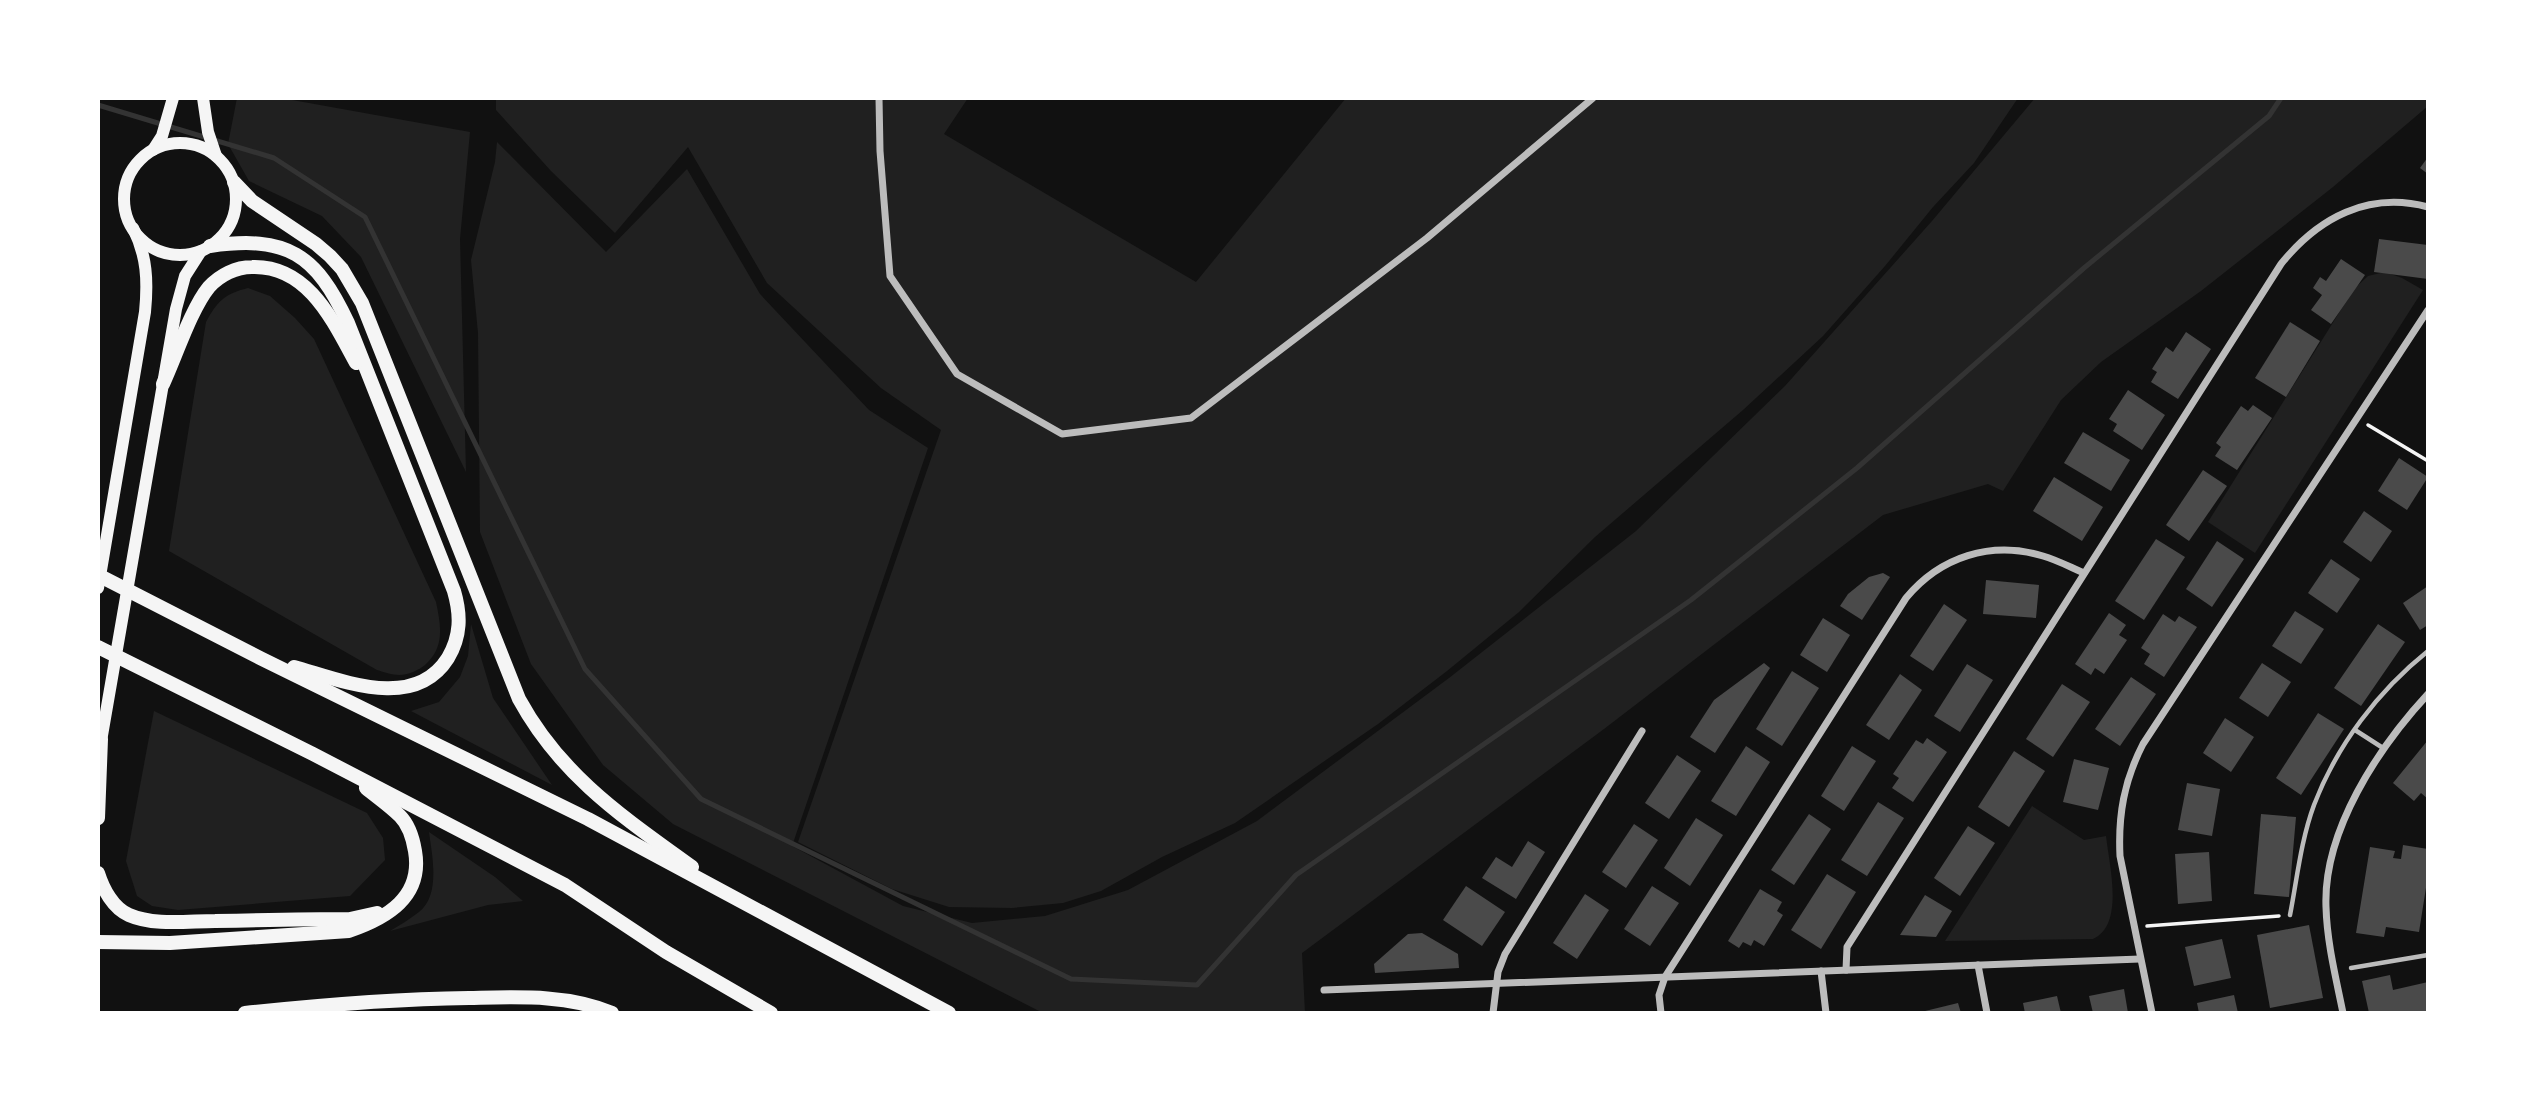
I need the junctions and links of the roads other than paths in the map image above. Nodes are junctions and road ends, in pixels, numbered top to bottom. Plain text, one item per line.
1 (173, 98) edge
2 (203, 98) edge
3 (879, 98) edge
4 (1593, 98) edge
5 (153, 150) junction
6 (216, 156) junction
7 (234, 182) junction
8 (2428, 207) edge
9 (133, 228) junction
10 (206, 248) junction
11 (2428, 310) edge
12 (163, 384) junction
13 (384, 414) junction
14 (2084, 573) junction
15 (98, 575) edge
16 (98, 589) edge
17 (98, 647) edge
18 (2428, 651) edge
19 (260, 658) junction
20 (2428, 694) edge
21 (2355, 730) junction
22 (1642, 731) dead end
23 (101, 739) junction
24 (2383, 748) junction
25 (313, 754) junction
26 (98, 758) edge
27 (98, 818) edge
28 (98, 873) edge
29 (736, 899) junction
30 (404, 900) junction
31 (2290, 915) road end
32 (98, 942) edge
33 (2428, 955) edge
34 (2140, 959) junction
35 (1978, 965) junction
36 (2351, 968) dead end
37 (1846, 970) junction
38 (1821, 971) junction
39 (1665, 977) junction
40 (1496, 984) junction
41 (1324, 990) dead end
42 (245, 1013) edge
43 (612, 1013) edge
44 (771, 1013) edge
45 (949, 1013) edge
46 (1493, 1013) edge
47 (1661, 1013) edge
48 (1826, 1013) edge
49 (1987, 1013) edge
50 (2152, 1013) edge
51 (2343, 1013) edge

1 - 5 main road
2 - 6 main road
3 - 4 street
5 - 6 main road
5 - 9 main road
6 - 7 main road
7 - 10 main road
7 - 29 highway
8 - 14 street
9 - 10 main road
9 - 16 main road
10 - 12 main road
10 - 13 highway
11 - 34 street
12 - 13 highway
12 - 23 main road
13 - 19 highway
14 - 37 street
14 - 39 street
15 - 19 highway
17 - 25 highway
18 - 21 lane
19 - 29 highway
20 - 24 street
21 - 24 lane
21 - 31 lane
22 - 40 street
23 - 26 main road
23 - 27 highway
24 - 51 street
25 - 30 highway
25 - 44 highway
28 - 30 highway
29 - 45 highway
30 - 32 highway
33 - 36 lane
34 - 35 street
34 - 50 street
35 - 37 street
35 - 49 street
37 - 38 street
38 - 39 street
38 - 48 street
39 - 40 street
39 - 47 street
40 - 41 street
40 - 46 street
42 - 43 highway

